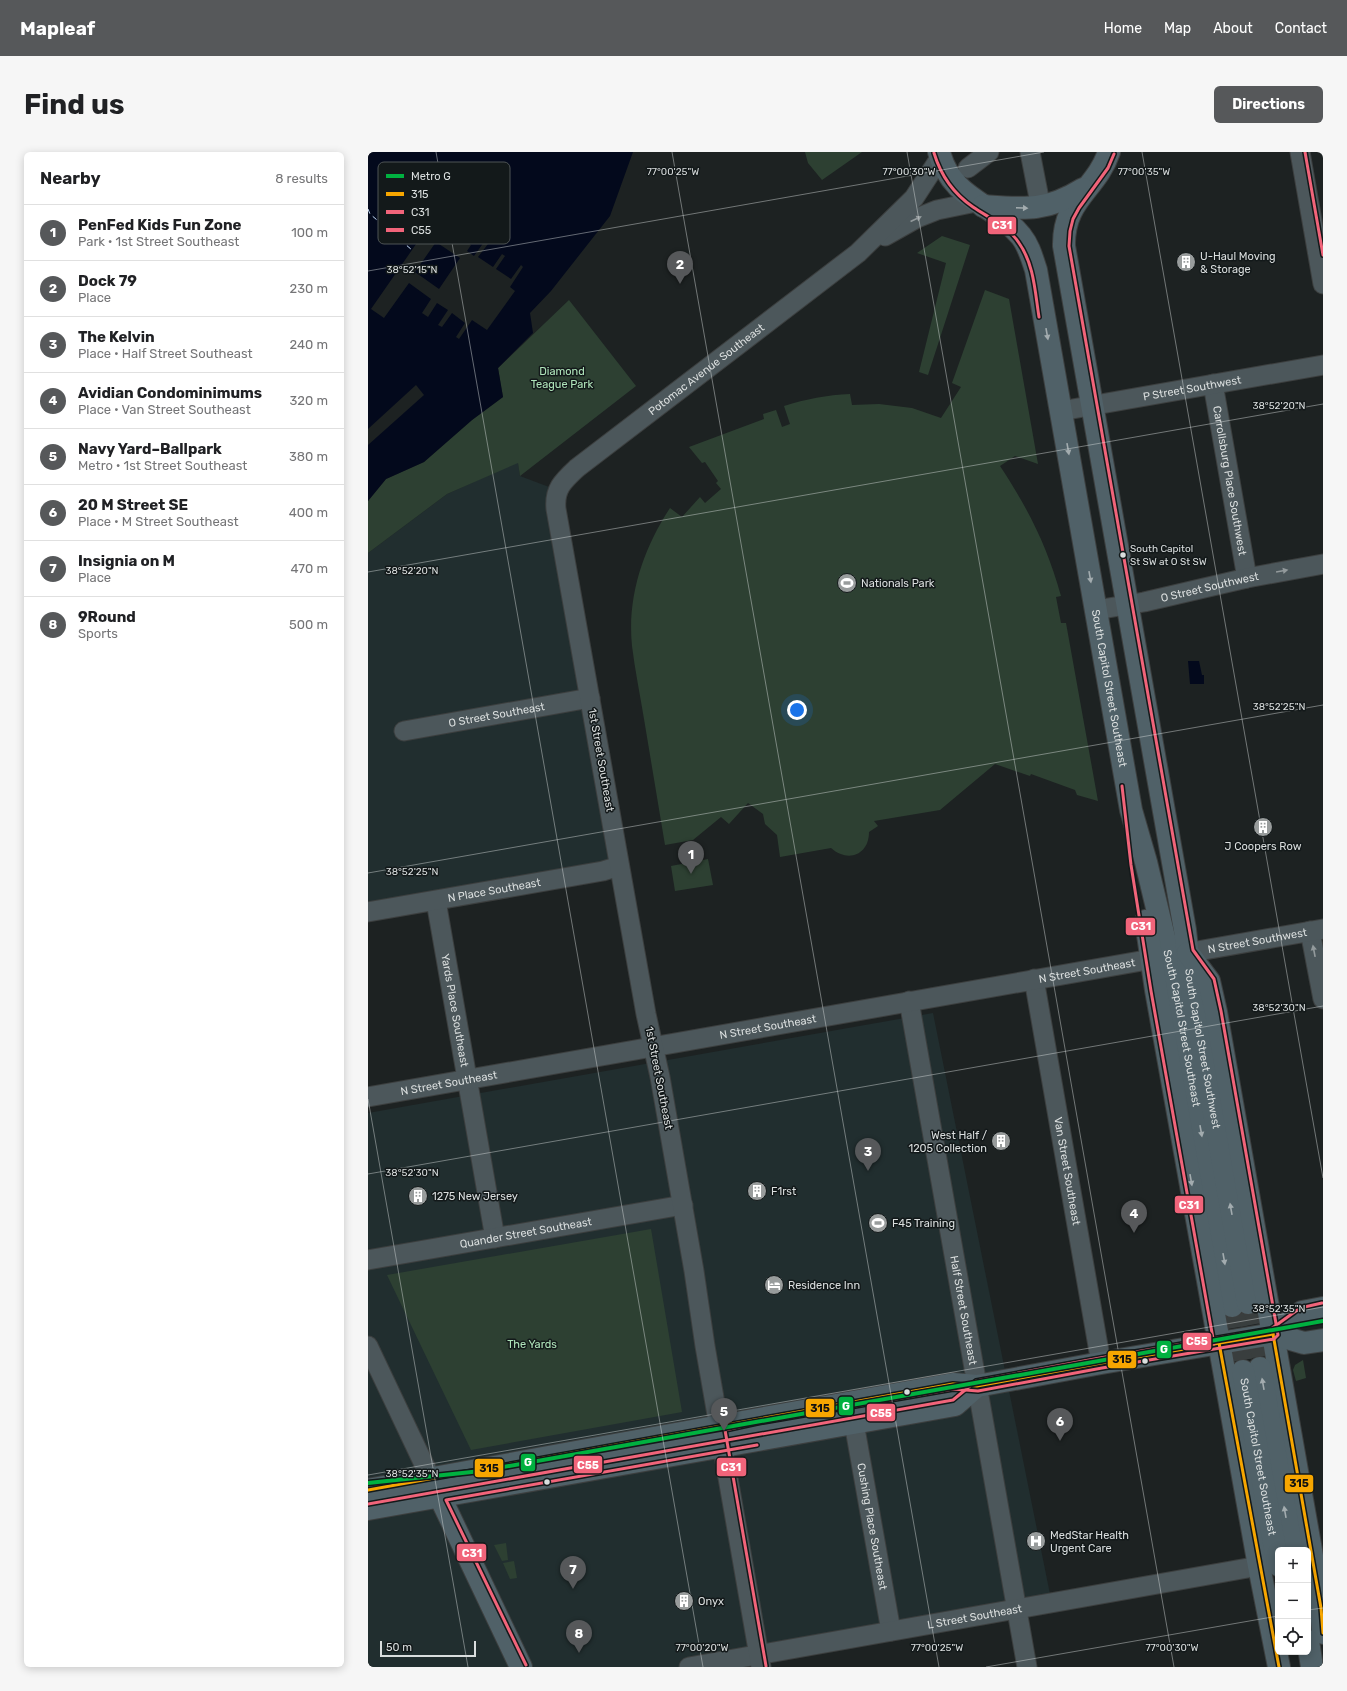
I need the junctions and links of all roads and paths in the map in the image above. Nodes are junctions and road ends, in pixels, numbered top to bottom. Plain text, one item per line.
1 (989, 152) edge
2 (1030, 152) edge
3 (1300, 152) edge
4 (1109, 153) edge
5 (939, 155) edge
6 (968, 168) dead end
7 (1089, 186) junction
8 (1039, 198) dead end
9 (979, 204) junction
10 (858, 252) junction
11 (1323, 284) edge
12 (1323, 365) edge
13 (1213, 384) junction
14 (1092, 405) junction
15 (1061, 410) junction
16 (557, 490) joint
17 (1323, 564) edge
18 (1247, 578) junction
19 (1127, 605) junction
20 (1096, 610) junction
21 (590, 698) junction
22 (404, 731) dead end
23 (620, 866) junction
24 (436, 900) junction
25 (368, 912) edge
26 (1316, 930) edge
27 (1169, 955) junction
28 (1034, 979) junction
29 (1323, 999) edge
30 (910, 1001) junction
31 (653, 1046) junction
32 (467, 1079) junction
33 (368, 1097) edge
34 (683, 1205) junction
35 (495, 1238) junction
36 (368, 1260) edge
37 (1240, 1305) tunnel mouth
38 (1323, 1308) edge
39 (1273, 1334) junction
40 (1323, 1340) edge
41 (1219, 1343) junction
42 (368, 1346) edge
43 (1101, 1363) junction
44 (977, 1386) junction
45 (854, 1423) junction
46 (721, 1436) junction
47 (435, 1487) junction
48 (368, 1490) edge
49 (368, 1508) edge
50 (1307, 1547) edge
51 (1308, 1547) edge
52 (1311, 1563) edge
53 (1269, 1566) edge
54 (1016, 1609) junction
55 (891, 1631) junction
56 (1323, 1633) edge
57 (1292, 1655) edge
58 (1310, 1655) edge
59 (760, 1661) edge
60 (521, 1667) edge
61 (689, 1667) edge
62 (1027, 1667) edge
63 (1279, 1667) edge
64 (1293, 1667) edge
65 (1312, 1667) edge

1 - 6 street
2 - 8 street
3 - 11 street
4 - 7 main road, South Capitol Street Southwest
5 - 9 main road, South Capitol Street Southeast
5 - 10 street, Potomac Avenue Southeast
9 -> 7 main road, South Capitol Street Southwest
7 - 14 main road, South Capitol Street Southwest
10 -> 9 street, Potomac Avenue Southeast
9 -> 15 main road, South Capitol Street Southeast
10 - 16 street, Potomac Avenue Southeast
12 - 13 street, P Street Southwest
13 - 14 street, P Street Southwest
13 - 18 street, Carrollsburg Place Southwest
14 - 15 street, P Street Southwest
14 - 19 main road, South Capitol Street Southwest
15 -> 20 main road, South Capitol Street Southeast
16 - 21 street, 1st Street Southeast
18 -> 17 street, O Street Southwest
18 - 19 street, O Street Southwest
19 - 20 street, O Street Southwest
19 - 27 main road, South Capitol Street Southwest
20 - 27 main road, South Capitol Street Southeast
21 - 22 street, O Street Southeast
21 - 23 street, 1st Street Southeast
23 - 24 street, N Place Southeast
23 - 31 street, 1st Street Southeast
24 - 25 street, N Place Southeast
24 - 32 street, Yards Place Southeast
26 - 27 street, N Street Southwest
29 -> 26 street
27 - 28 street, N Street Southeast
27 - 37 main road, South Capitol Street Southwest
27 - 39 main road
27 -> 41 main road
28 - 30 street, N Street Southeast
28 - 43 street, Van Street Southeast
30 - 31 street, N Street Southeast
30 - 44 street, Half Street Southeast
31 - 32 street, N Street Southeast
31 - 34 street, 1st Street Southeast
32 - 33 street, N Street Southeast
32 - 35 street, Yards Place Southeast
34 - 35 street, Quander Street Southeast
34 - 46 street, 1st Street Southeast
35 - 36 street, Quander Street Southeast
38 - 39 main road
39 - 40 main road
39 - 41 main road
39 - 51 main road
41 - 43 main road
41 - 53 main road
42 - 47 street
43 - 44 main road
44 - 45 main road
44 - 46 main road
44 - 54 street, Half Street Southeast
45 - 46 main road
45 - 55 street, Cushing Place Southeast
46 - 47 main road
46 - 59 street, 1st Street Southeast
47 - 48 main road
47 - 49 main road
47 - 60 main road
50 -> 53 main road, South Capitol Street Southeast
52 - 56 main road
53 - 54 street, L Street Southeast
53 - 63 main road
54 - 55 street, L Street Southeast
54 - 62 street, Half Street Southeast
55 - 59 street, L Street Southeast
57 - 64 main road
58 - 65 main road
59 - 61 street, L Street Southeast

